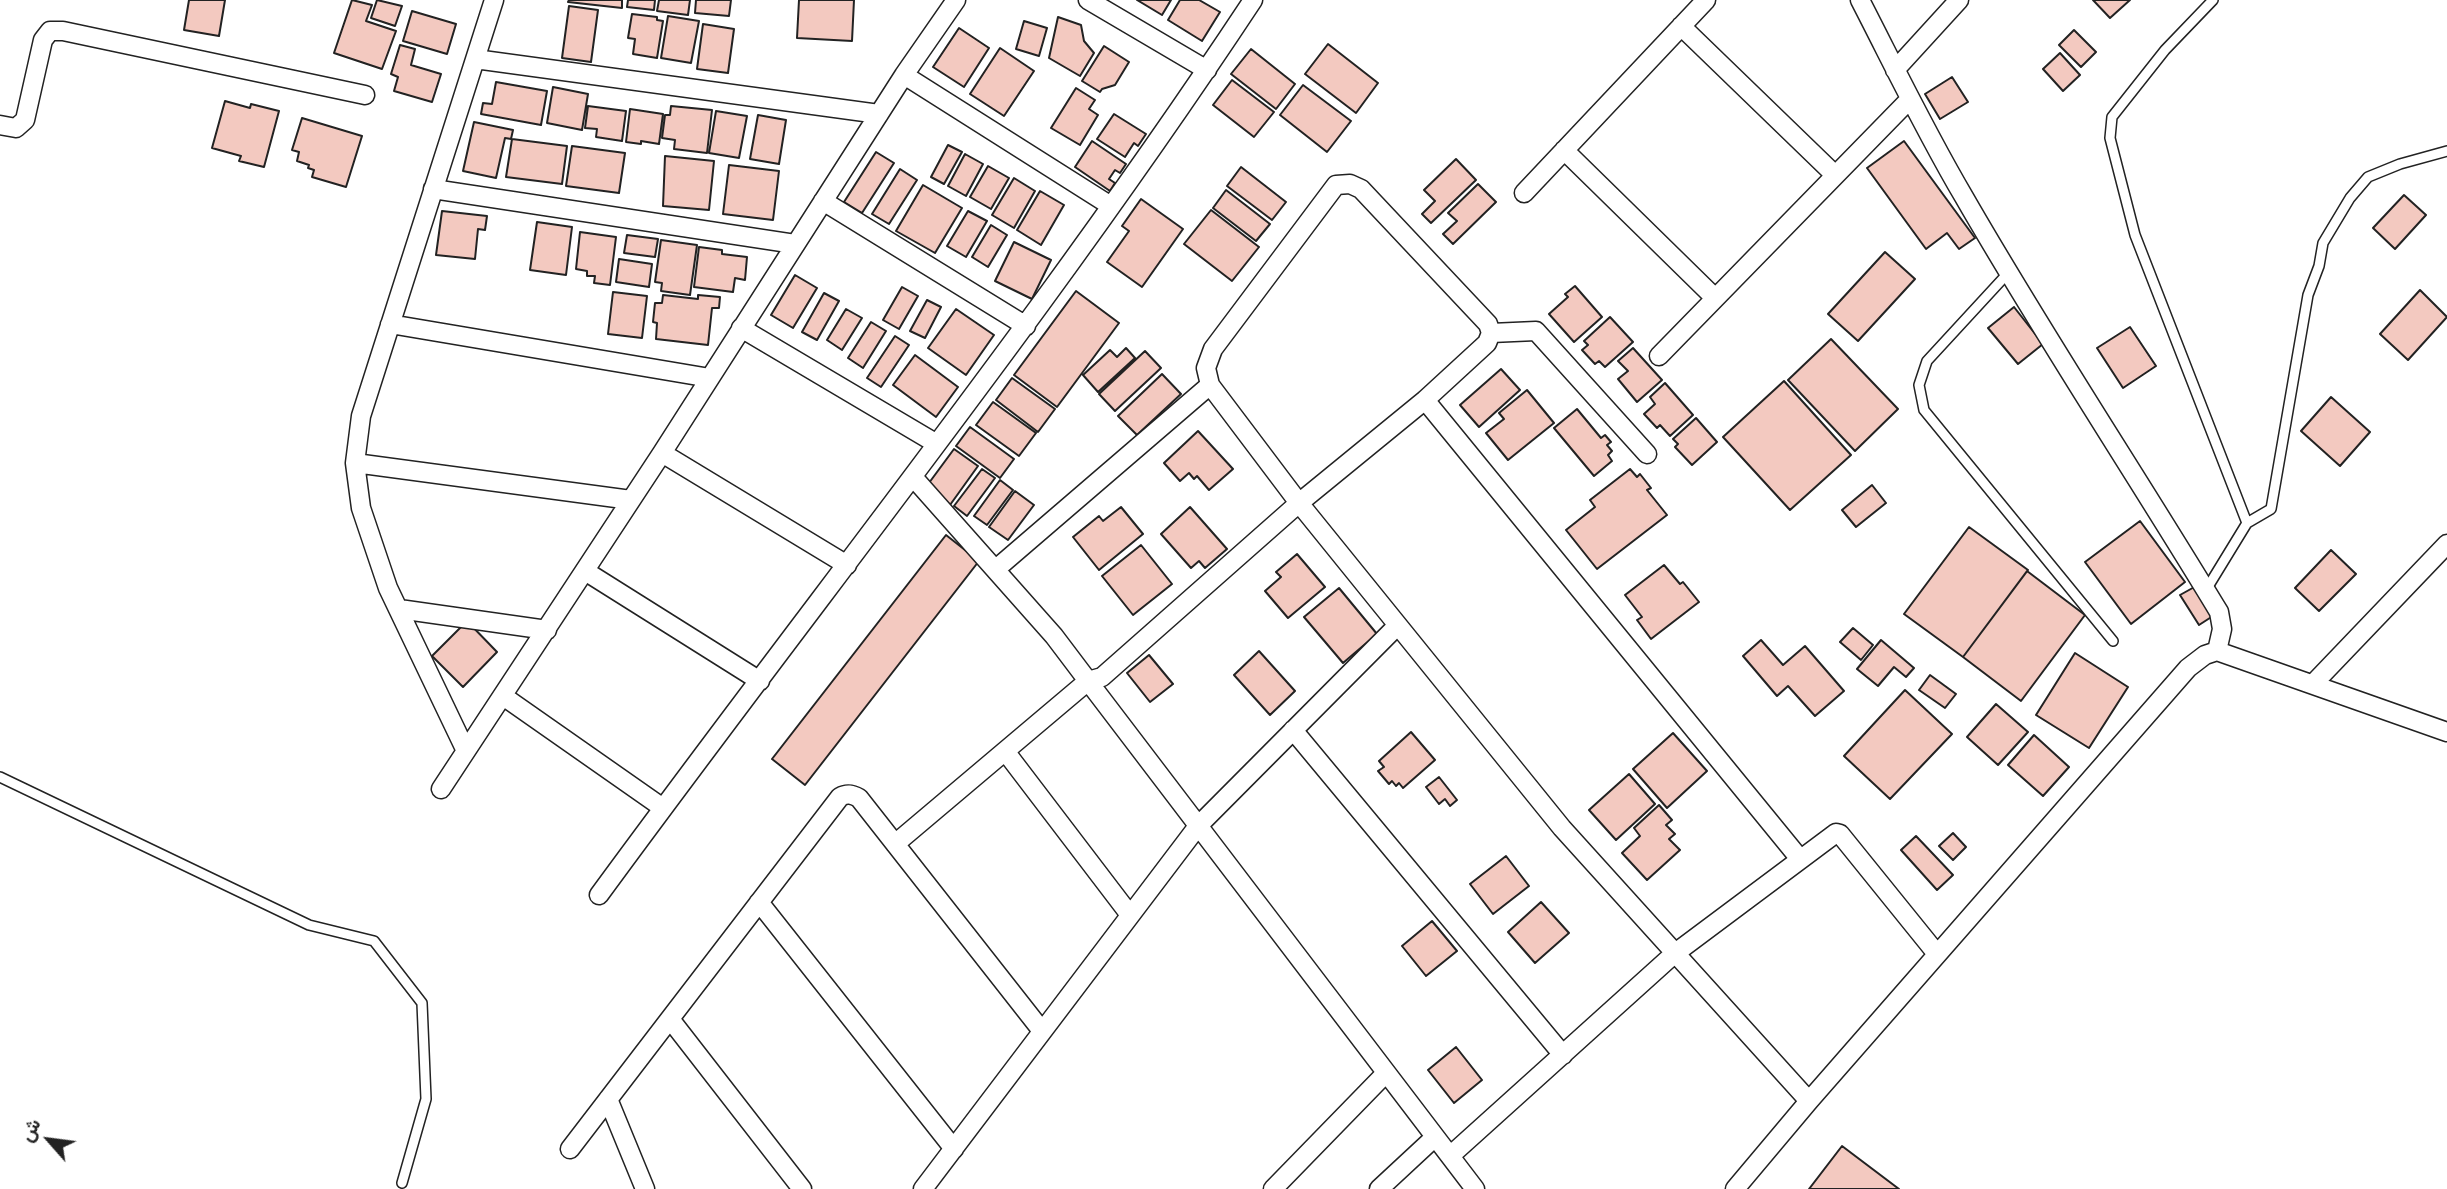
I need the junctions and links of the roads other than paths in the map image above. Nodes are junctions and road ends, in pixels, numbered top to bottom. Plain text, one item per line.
1 (494, 0) edge
2 (956, 0) edge
3 (1088, 0) edge
4 (1253, 0) edge
5 (1706, 0) edge
6 (1860, 0) edge
7 (1959, 0) edge
8 (2213, 0) edge
9 (1681, 26) junction
10 (475, 59) junction
11 (1207, 70) junction
12 (1895, 70) junction
13 (904, 75) junction
14 (365, 95) dead end
15 (1910, 99) junction
16 (879, 114) junction
17 (0, 125) edge
18 (1564, 150) junction
19 (2447, 151) edge
20 (1835, 175) junction
21 (433, 189) junction
22 (1524, 193) dead end
23 (823, 201) junction
24 (1111, 206) junction
25 (795, 244) junction
26 (2009, 272) junction
27 (1714, 298) junction
28 (390, 324) junction
29 (1026, 326) junction
30 (741, 328) junction
31 (1491, 333) junction
32 (1658, 356) dead end
33 (710, 378) junction
34 (1210, 384) junction
35 (1425, 400) junction
36 (937, 444) junction
37 (662, 453) junction
38 (1647, 454) dead end
39 (355, 463) junction
40 (913, 477) junction
41 (631, 500) junction
42 (1299, 503) junction
43 (2247, 523) junction
44 (2447, 544) edge
45 (847, 565) junction
46 (996, 569) junction
47 (585, 571) junction
48 (2206, 590) junction
49 (399, 609) junction
50 (1397, 626) junction
51 (547, 630) junction
52 (2113, 641) dead end
53 (2217, 651) junction
54 (760, 681) junction
55 (1088, 681) junction
56 (2313, 684) junction
57 (503, 696) junction
58 (1293, 730) junction
59 (2447, 733) edge
60 (466, 751) junction
61 (1005, 751) junction
62 (0, 777) edge
63 (441, 789) dead end
64 (663, 808) junction
65 (1198, 826) junction
66 (895, 844) junction
67 (1800, 859) junction
68 (599, 895) dead end
69 (759, 902) junction
70 (1130, 915) junction
71 (1674, 954) junction
72 (1937, 954) junction
73 (670, 1019) junction
74 (1042, 1031) junction
75 (1563, 1055) junction
76 (1386, 1073) junction
77 (608, 1099) junction
78 (1809, 1101) junction
79 (1435, 1137) junction
80 (570, 1149) dead end
81 (954, 1149) junction
82 (1450, 1156) junction
83 (401, 1183) dead end
84 (645, 1189) edge
85 (802, 1189) edge
86 (923, 1189) edge
87 (1273, 1189) edge
88 (1379, 1189) edge
89 (1475, 1189) edge
90 (1735, 1189) edge

1 - 10 street
2 - 13 street
3 - 11 street
4 - 11 street
5 - 9 street
6 - 12 street
7 - 12 street
8 - 43 lane
9 - 18 street
9 - 20 street
10 - 16 street
10 - 21 street
11 - 24 street
12 - 15 street
13 - 16 street
13 - 24 street
14 - 17 street
15 - 20 street
15 - 26 street
16 - 23 street
18 - 22 street
18 - 27 street
19 - 43 lane
20 - 27 street
21 - 25 street
21 - 28 street
23 - 25 street
23 - 29 street
24 - 29 street
25 - 30 street
26 - 48 street
26 - 52 lane
27 - 32 street
28 - 33 street
28 - 39 street
29 - 36 street
30 - 33 street
30 - 36 street
31 - 34 street
31 - 35 street
31 - 38 street
33 - 37 street
34 - 42 street
34 - 46 street
35 - 42 street
35 - 67 street
36 - 40 street
37 - 41 street
37 - 45 street
39 - 41 street
39 - 49 street
40 - 45 street
40 - 46 street
41 - 47 street
42 - 50 street
42 - 55 street
43 - 48 lane
44 - 56 street
45 - 54 street
46 - 55 street
47 - 51 street
47 - 54 street
48 - 53 street
49 - 51 street
49 - 60 street
50 - 58 street
50 - 71 street
51 - 57 street
53 - 56 street
53 - 72 street
54 - 64 street
55 - 61 street
55 - 65 street
56 - 59 street
57 - 60 street
57 - 64 street
58 - 65 street
58 - 75 street
60 - 63 street
61 - 66 street
61 - 70 street
62 - 83 lane
64 - 68 street
65 - 70 street
65 - 76 street
66 - 69 street
66 - 74 street
67 - 71 street
67 - 72 street
69 - 73 street
69 - 81 street
70 - 74 street
71 - 75 street
71 - 78 street
72 - 78 street
73 - 77 street
73 - 85 street
74 - 81 street
75 - 82 street
76 - 79 street
76 - 87 street
77 - 80 street
77 - 84 street
78 - 90 street
79 - 82 street
79 - 88 street
81 - 86 street
82 - 89 street

